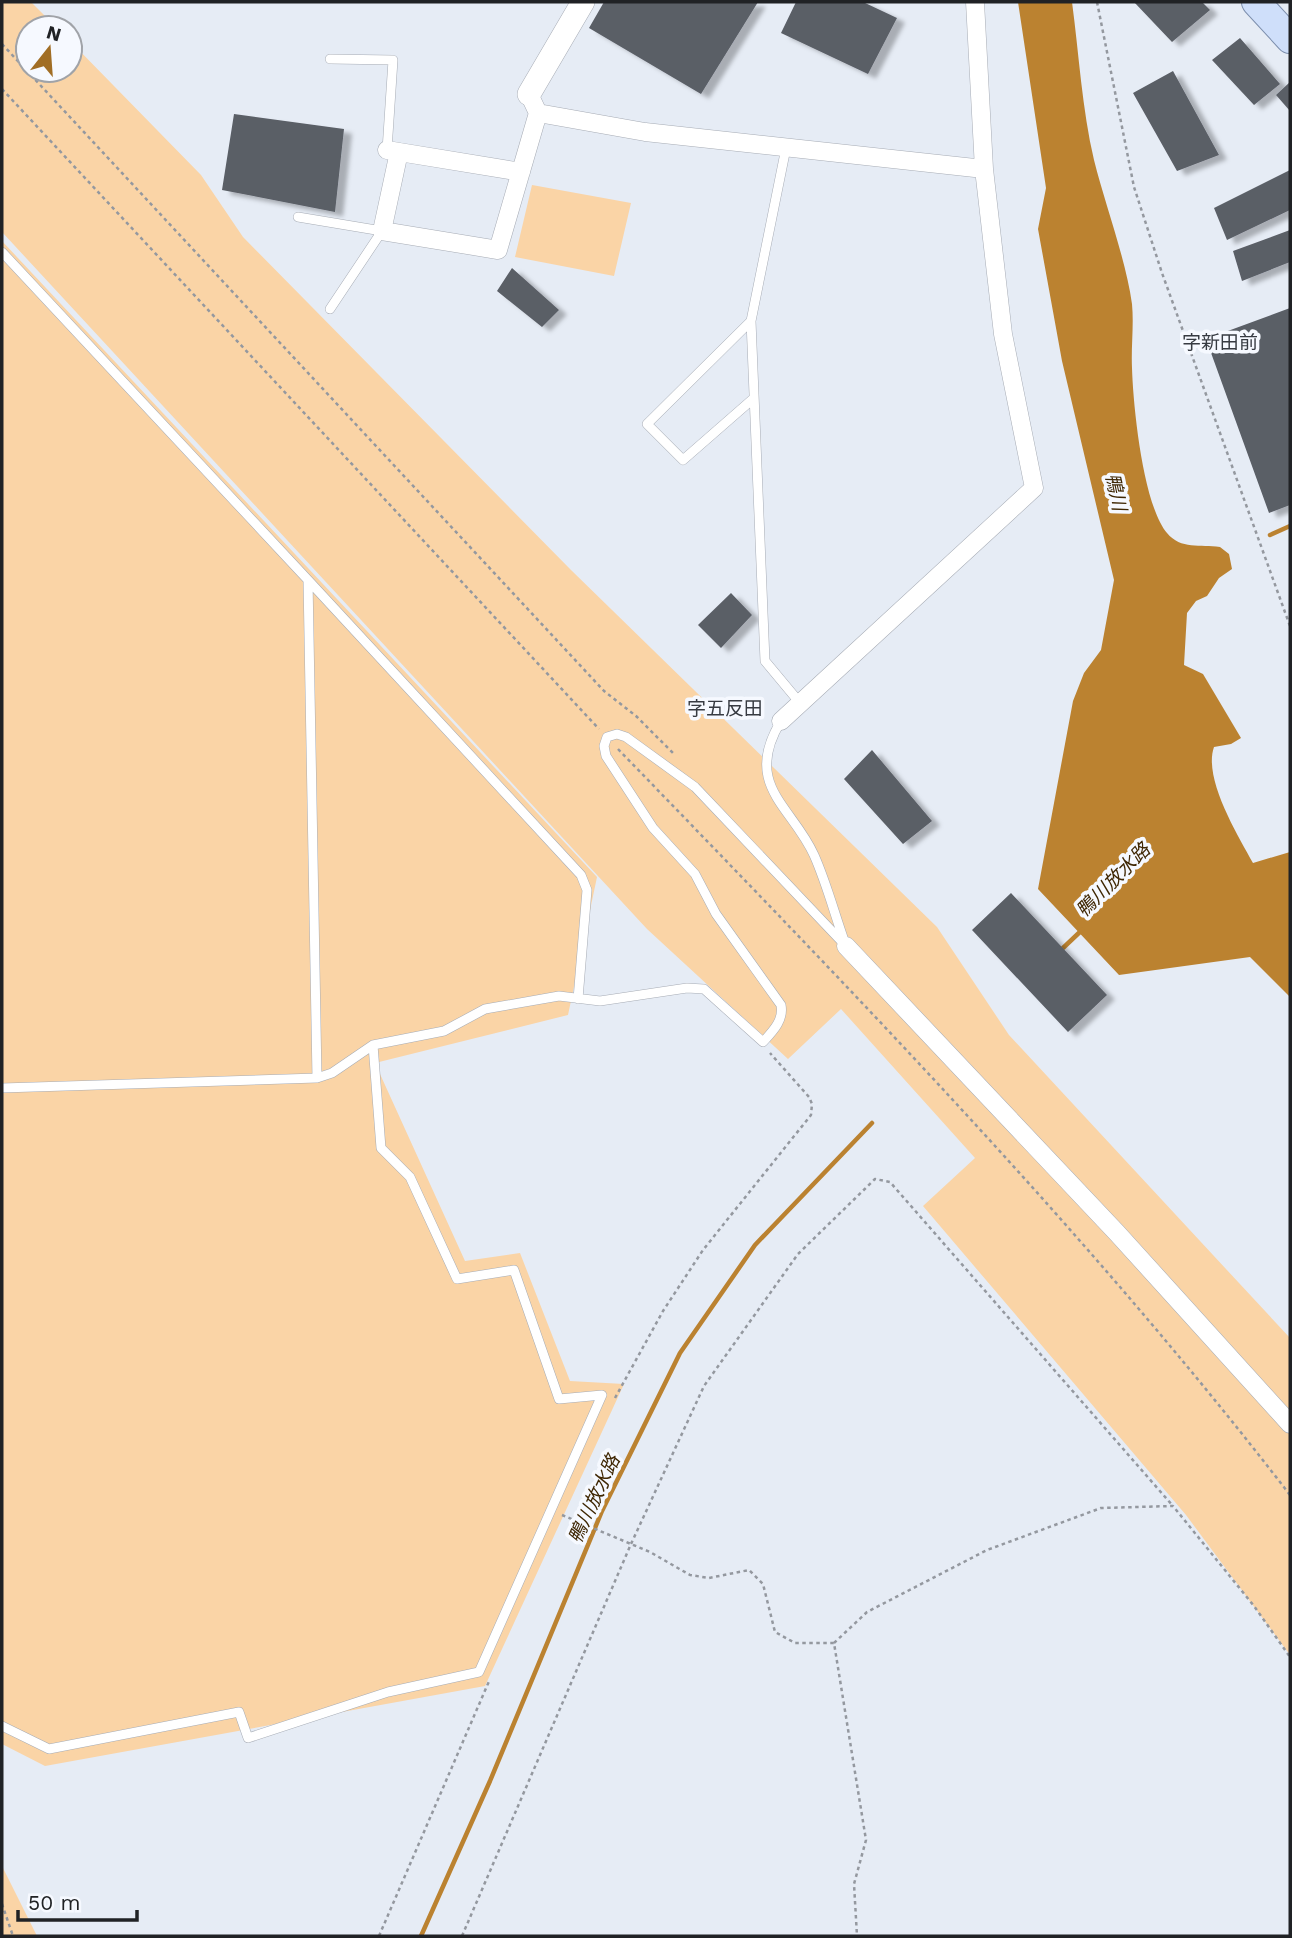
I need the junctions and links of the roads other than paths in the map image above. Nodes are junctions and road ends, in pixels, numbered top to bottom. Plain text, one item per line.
1 (583, 2) edge
2 (975, 2) edge
3 (1256, 2) edge
4 (1290, 39) edge
5 (330, 59) dead end
6 (533, 103) junction
7 (786, 148) junction
8 (393, 151) junction
9 (984, 169) junction
10 (521, 172) junction
11 (298, 216) dead end
12 (382, 231) junction
13 (2, 252) edge
14 (330, 309) dead end
15 (751, 321) junction
16 (754, 398) junction
17 (307, 580) junction
18 (800, 703) junction
19 (780, 721) joint
20 (846, 946) junction
21 (578, 999) junction
22 (373, 1045) junction
23 (317, 1078) junction
24 (2, 1088) edge
25 (1290, 1424) edge
26 (2, 1726) edge

1 - 6 street
2 - 9 street
3 - 4 main road
5 - 8 lane
6 - 7 street
6 - 10 street
7 - 9 street
7 - 15 lane
8 - 10 street
8 - 12 street
9 - 18 street
10 - 12 street
11 - 12 lane
12 - 14 lane
13 - 17 lane
15 - 16 lane
15 - 16 lane
16 - 18 lane
17 - 21 lane
17 - 23 lane
18 - 19 street
19 - 20 lane
20 - 21 lane
20 - 25 street
21 - 22 lane
22 - 23 lane
22 - 26 lane
23 - 24 lane

